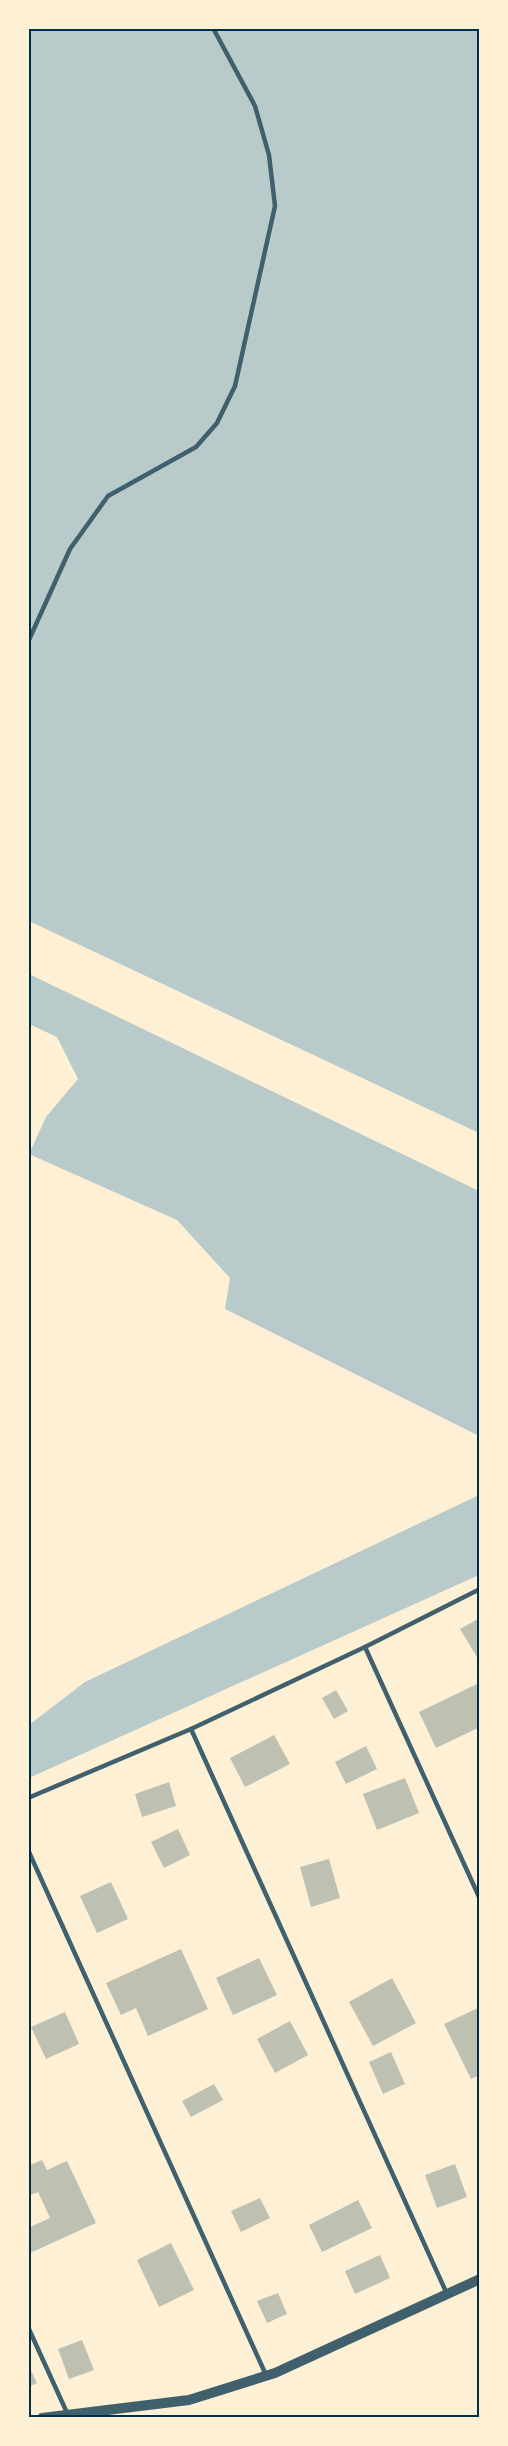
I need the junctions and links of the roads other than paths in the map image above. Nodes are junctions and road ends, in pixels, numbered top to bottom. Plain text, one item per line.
1 (213, 28) edge
2 (28, 642) edge
3 (480, 1589) edge
4 (365, 1647) junction
5 (191, 1729) junction
6 (28, 1798) edge
7 (28, 1850) edge
8 (480, 1899) edge
9 (480, 2279) edge
10 (447, 2294) junction
11 (28, 2327) edge
12 (266, 2376) junction
13 (68, 2415) junction
14 (42, 2418) edge

1 - 2 lane
3 - 4 lane
4 - 5 lane
4 - 8 lane
5 - 6 lane
5 - 10 lane
7 - 12 lane
9 - 10 street
10 - 12 street
11 - 13 lane
12 - 13 street
13 - 14 street

